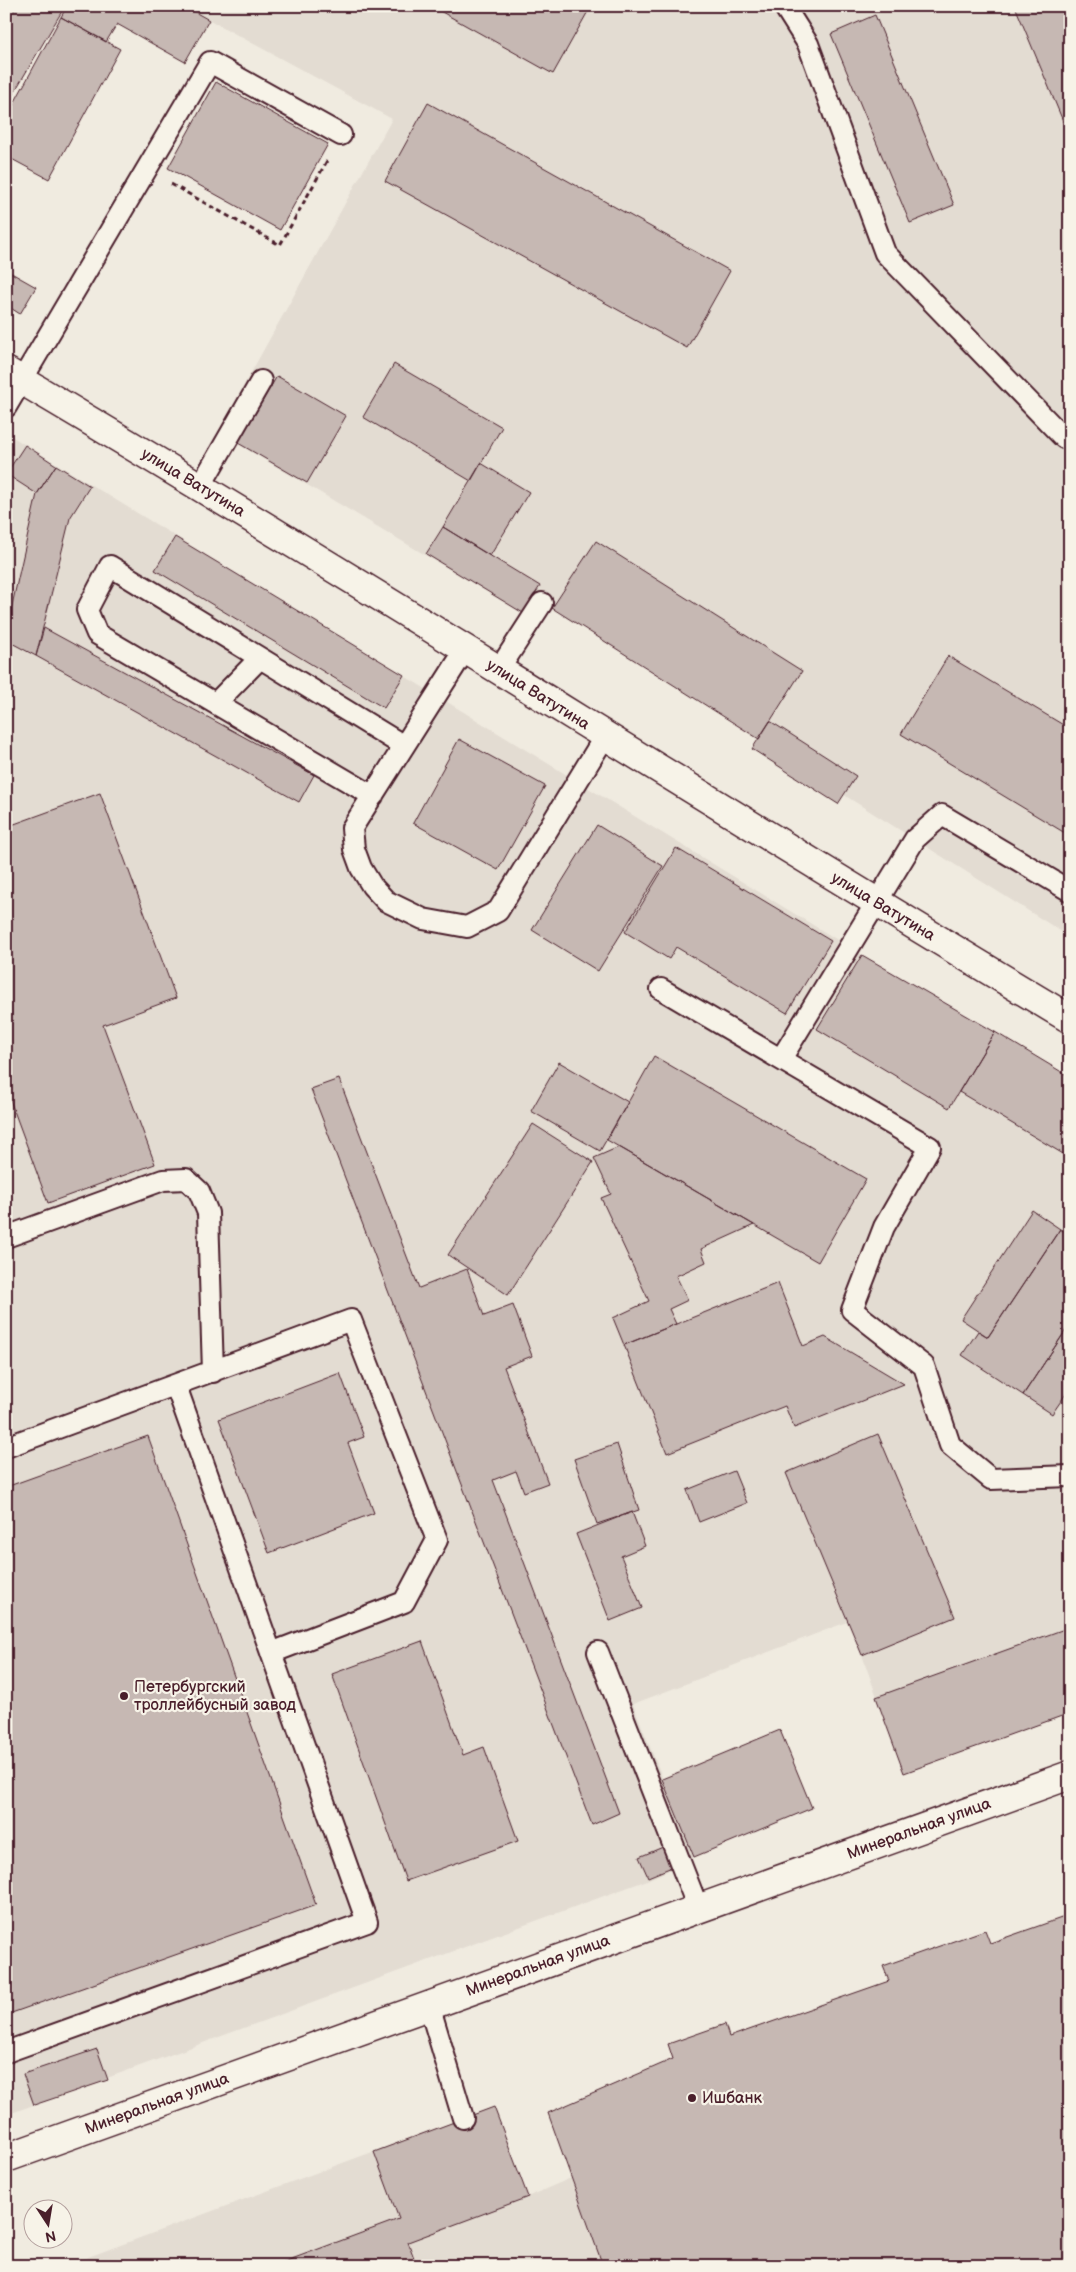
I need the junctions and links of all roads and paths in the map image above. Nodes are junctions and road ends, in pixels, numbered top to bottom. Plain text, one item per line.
1 (784, 6) edge
2 (341, 135) joint
3 (146, 170) junction
4 (15, 376) edge
5 (261, 381) dead end
6 (6, 407) edge
7 (1064, 438) dead end
8 (200, 487) junction
9 (542, 603) dead end
10 (465, 650) junction
11 (260, 658) junction
12 (498, 671) junction
13 (216, 703) junction
14 (605, 736) junction
15 (404, 746) junction
16 (373, 796) junction
17 (1070, 891) edge
18 (876, 903) junction
19 (661, 989) dead end
20 (1070, 1019) edge
21 (781, 1059) junction
22 (6, 1237) edge
23 (213, 1372) junction
24 (176, 1386) junction
25 (6, 1447) edge
26 (1070, 1476) edge
27 (598, 1652) dead end
28 (271, 1653) junction
29 (1070, 1775) edge
30 (698, 1908) junction
31 (429, 2005) junction
32 (6, 2052) edge
33 (463, 2118) dead end
34 (6, 2158) edge

1 - 7 lane
2 - 3 lane
2 - 3 path
3 - 4 lane
4 - 6 lane
4 - 8 street, улица Ватутина
5 - 8 lane
8 - 10 street, улица Ватутина
9 - 12 lane
10 - 12 street, улица Ватутина
10 - 15 lane
11 - 13 lane
11 - 13 lane
11 - 15 lane
12 - 14 street, улица Ватутина
13 - 16 lane
14 - 16 lane
14 - 18 street, улица Ватутина
15 - 16 lane
17 - 18 lane
18 - 20 street, улица Ватутина
18 - 21 lane
19 - 21 lane
21 - 26 lane
22 - 23 lane
23 - 24 lane
23 - 28 lane
24 - 25 lane
24 - 28 lane
27 - 30 lane
28 - 32 lane
29 - 30 street, Минеральная улица
30 - 31 street, Минеральная улица
31 - 33 lane
31 - 34 street, Минеральная улица

